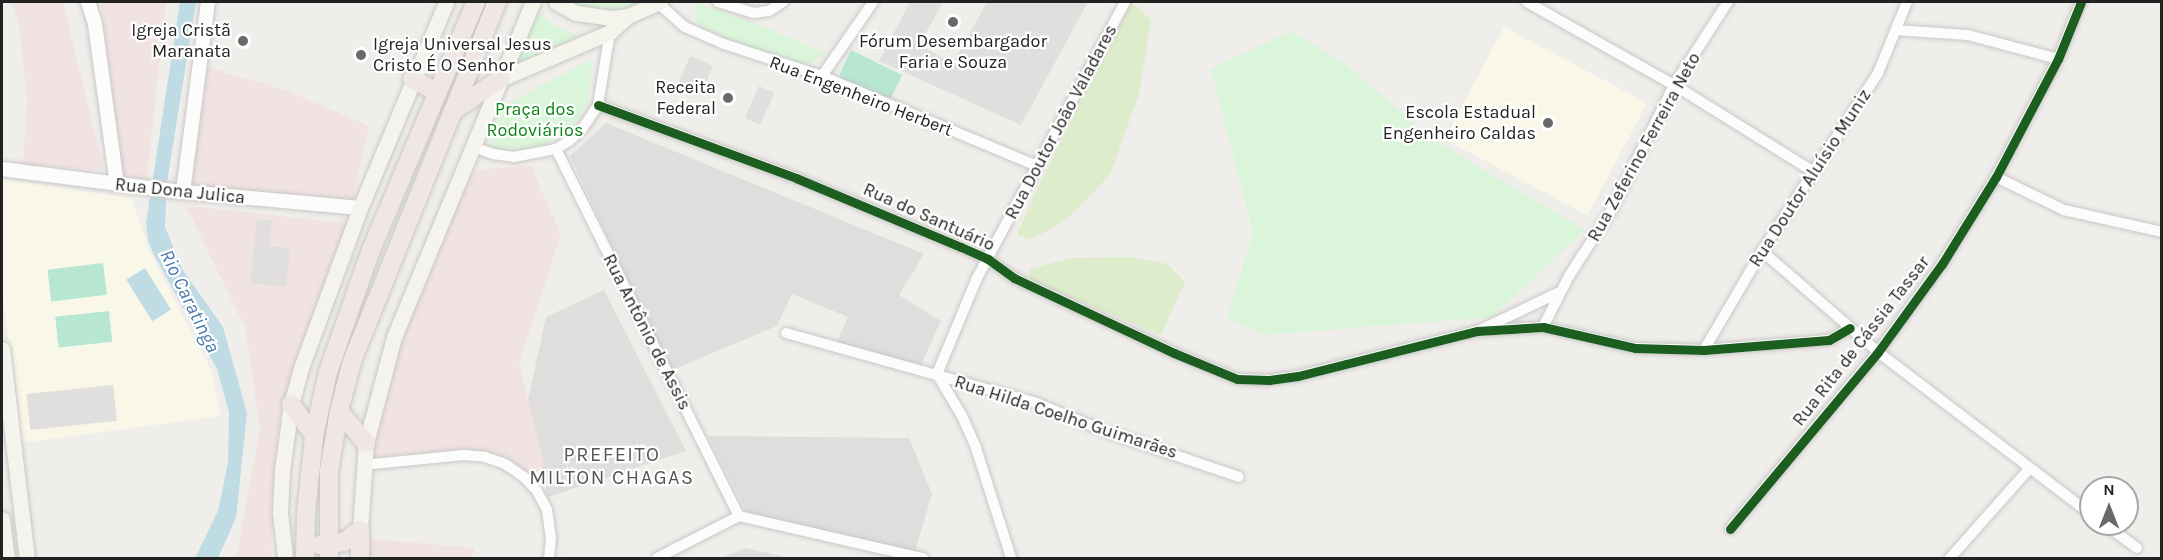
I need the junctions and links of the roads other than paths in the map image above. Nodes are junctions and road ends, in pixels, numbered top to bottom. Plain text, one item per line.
1 (88, 2) edge
2 (208, 2) edge
3 (446, 2) edge
4 (476, 2) edge
5 (497, 2) edge
6 (533, 2) edge
7 (556, 2) edge
8 (659, 2) edge
9 (718, 2) edge
10 (783, 2) edge
11 (873, 2) edge
12 (1125, 2) edge
13 (1527, 2) edge
14 (1728, 2) edge
15 (1907, 2) edge
16 (2081, 2) edge
17 (628, 16) junction
18 (1896, 30) junction
19 (610, 32) junction
20 (2058, 59) junction
21 (822, 76) junction
22 (412, 79) junction
23 (500, 79) junction
24 (1674, 85) junction
25 (438, 92) junction
26 (598, 105) junction
27 (453, 111) junction
28 (473, 147) junction
29 (556, 148) junction
30 (1037, 166) junction
31 (2, 169) edge
32 (1814, 172) junction
33 (1996, 177) junction
34 (117, 184) junction
35 (178, 192) junction
36 (360, 208) junction
37 (2162, 232) edge
38 (1762, 251) junction
39 (988, 259) junction
40 (1560, 292) junction
41 (1543, 327) junction
42 (1850, 328) junction
43 (1477, 331) junction
44 (786, 333) dead end
45 (2, 349) edge
46 (1704, 350) junction
47 (1878, 352) junction
48 (937, 374) junction
49 (291, 404) junction
50 (339, 411) junction
51 (6, 427) edge
52 (314, 436) junction
53 (366, 443) junction
54 (363, 465) junction
55 (2029, 469) junction
56 (1239, 477) dead end
57 (2079, 505) edge
58 (739, 516) junction
59 (2, 519) edge
60 (1730, 529) dead end
61 (360, 530) junction
62 (2121, 536) edge
63 (2137, 548) dead end
64 (329, 551) edge
65 (305, 552) edge
66 (7, 558) edge
67 (27, 558) edge
68 (285, 558) edge
69 (360, 558) edge
70 (549, 558) edge
71 (657, 558) edge
72 (923, 558) edge
73 (1011, 558) edge
74 (1950, 558) edge

1 - 34 street
2 - 35 street
3 - 22 main road
4 - 25 highway
5 - 27 highway
6 - 23 main road
7 - 17 main road
8 - 17 main road
8 - 21 street, Rua Engenheiro Herbert
9 - 10 street
11 - 21 street
12 - 30 street, Rua Doutor João Valadares
13 - 24 street
14 - 24 street, Rua Zeferino Ferreira Neto
15 - 18 street, Rua Doutor Aluísio Muniz
16 - 20 street, Rua Rita de Cássia Tassar
17 - 19 main road
18 - 20 street
18 - 32 street, Rua Doutor Aluísio Muniz
19 - 23 main road
19 - 26 street
20 - 33 street, Rua Rita de Cássia Tassar
21 - 30 street, Rua Engenheiro Herbert
22 - 25 highway
22 - 36 main road
23 - 27 highway
23 - 28 main road
24 - 32 street
24 - 40 street, Rua Zeferino Ferreira Neto
25 - 52 highway
26 - 29 street
26 - 39 street, Rua do Santuário
27 - 50 highway
28 - 29 street
28 - 53 main road
29 - 58 street, Rua Antônio de Assis
30 - 39 street, Rua Doutor João Valadares
31 - 34 street, Rua Dona Julica
32 - 38 street, Rua Doutor Aluísio Muniz
33 - 37 street
33 - 47 street, Rua Rita de Cássia Tassar
34 - 35 street, Rua Dona Julica
35 - 36 street, Rua Dona Julica
36 - 49 main road
38 - 42 street
38 - 46 street, Rua Doutor Aluísio Muniz
39 - 43 street, Rua do Santuário
39 - 48 street, Rua Doutor João Valadares
40 - 41 street, Rua Zeferino Ferreira Neto
40 - 43 street
41 - 43 street
41 - 46 street
42 - 46 street
42 - 47 street
44 - 48 street, Rua Hilda Coelho Guimarães
45 - 51 main road
47 - 55 street
47 - 60 street, Rua Rita de Cássia Tassar
48 - 56 street, Rua Hilda Coelho Guimarães
48 - 73 street
49 - 52 highway
49 - 68 main road
50 - 53 highway
50 - 64 highway
51 - 67 main road
52 - 65 highway
53 - 54 main road
54 - 61 main road
54 - 70 street
55 - 57 street
55 - 74 street
58 - 71 street
58 - 72 street
59 - 66 main road
61 - 64 highway
61 - 69 highway
62 - 63 street
64 - 65 highway

